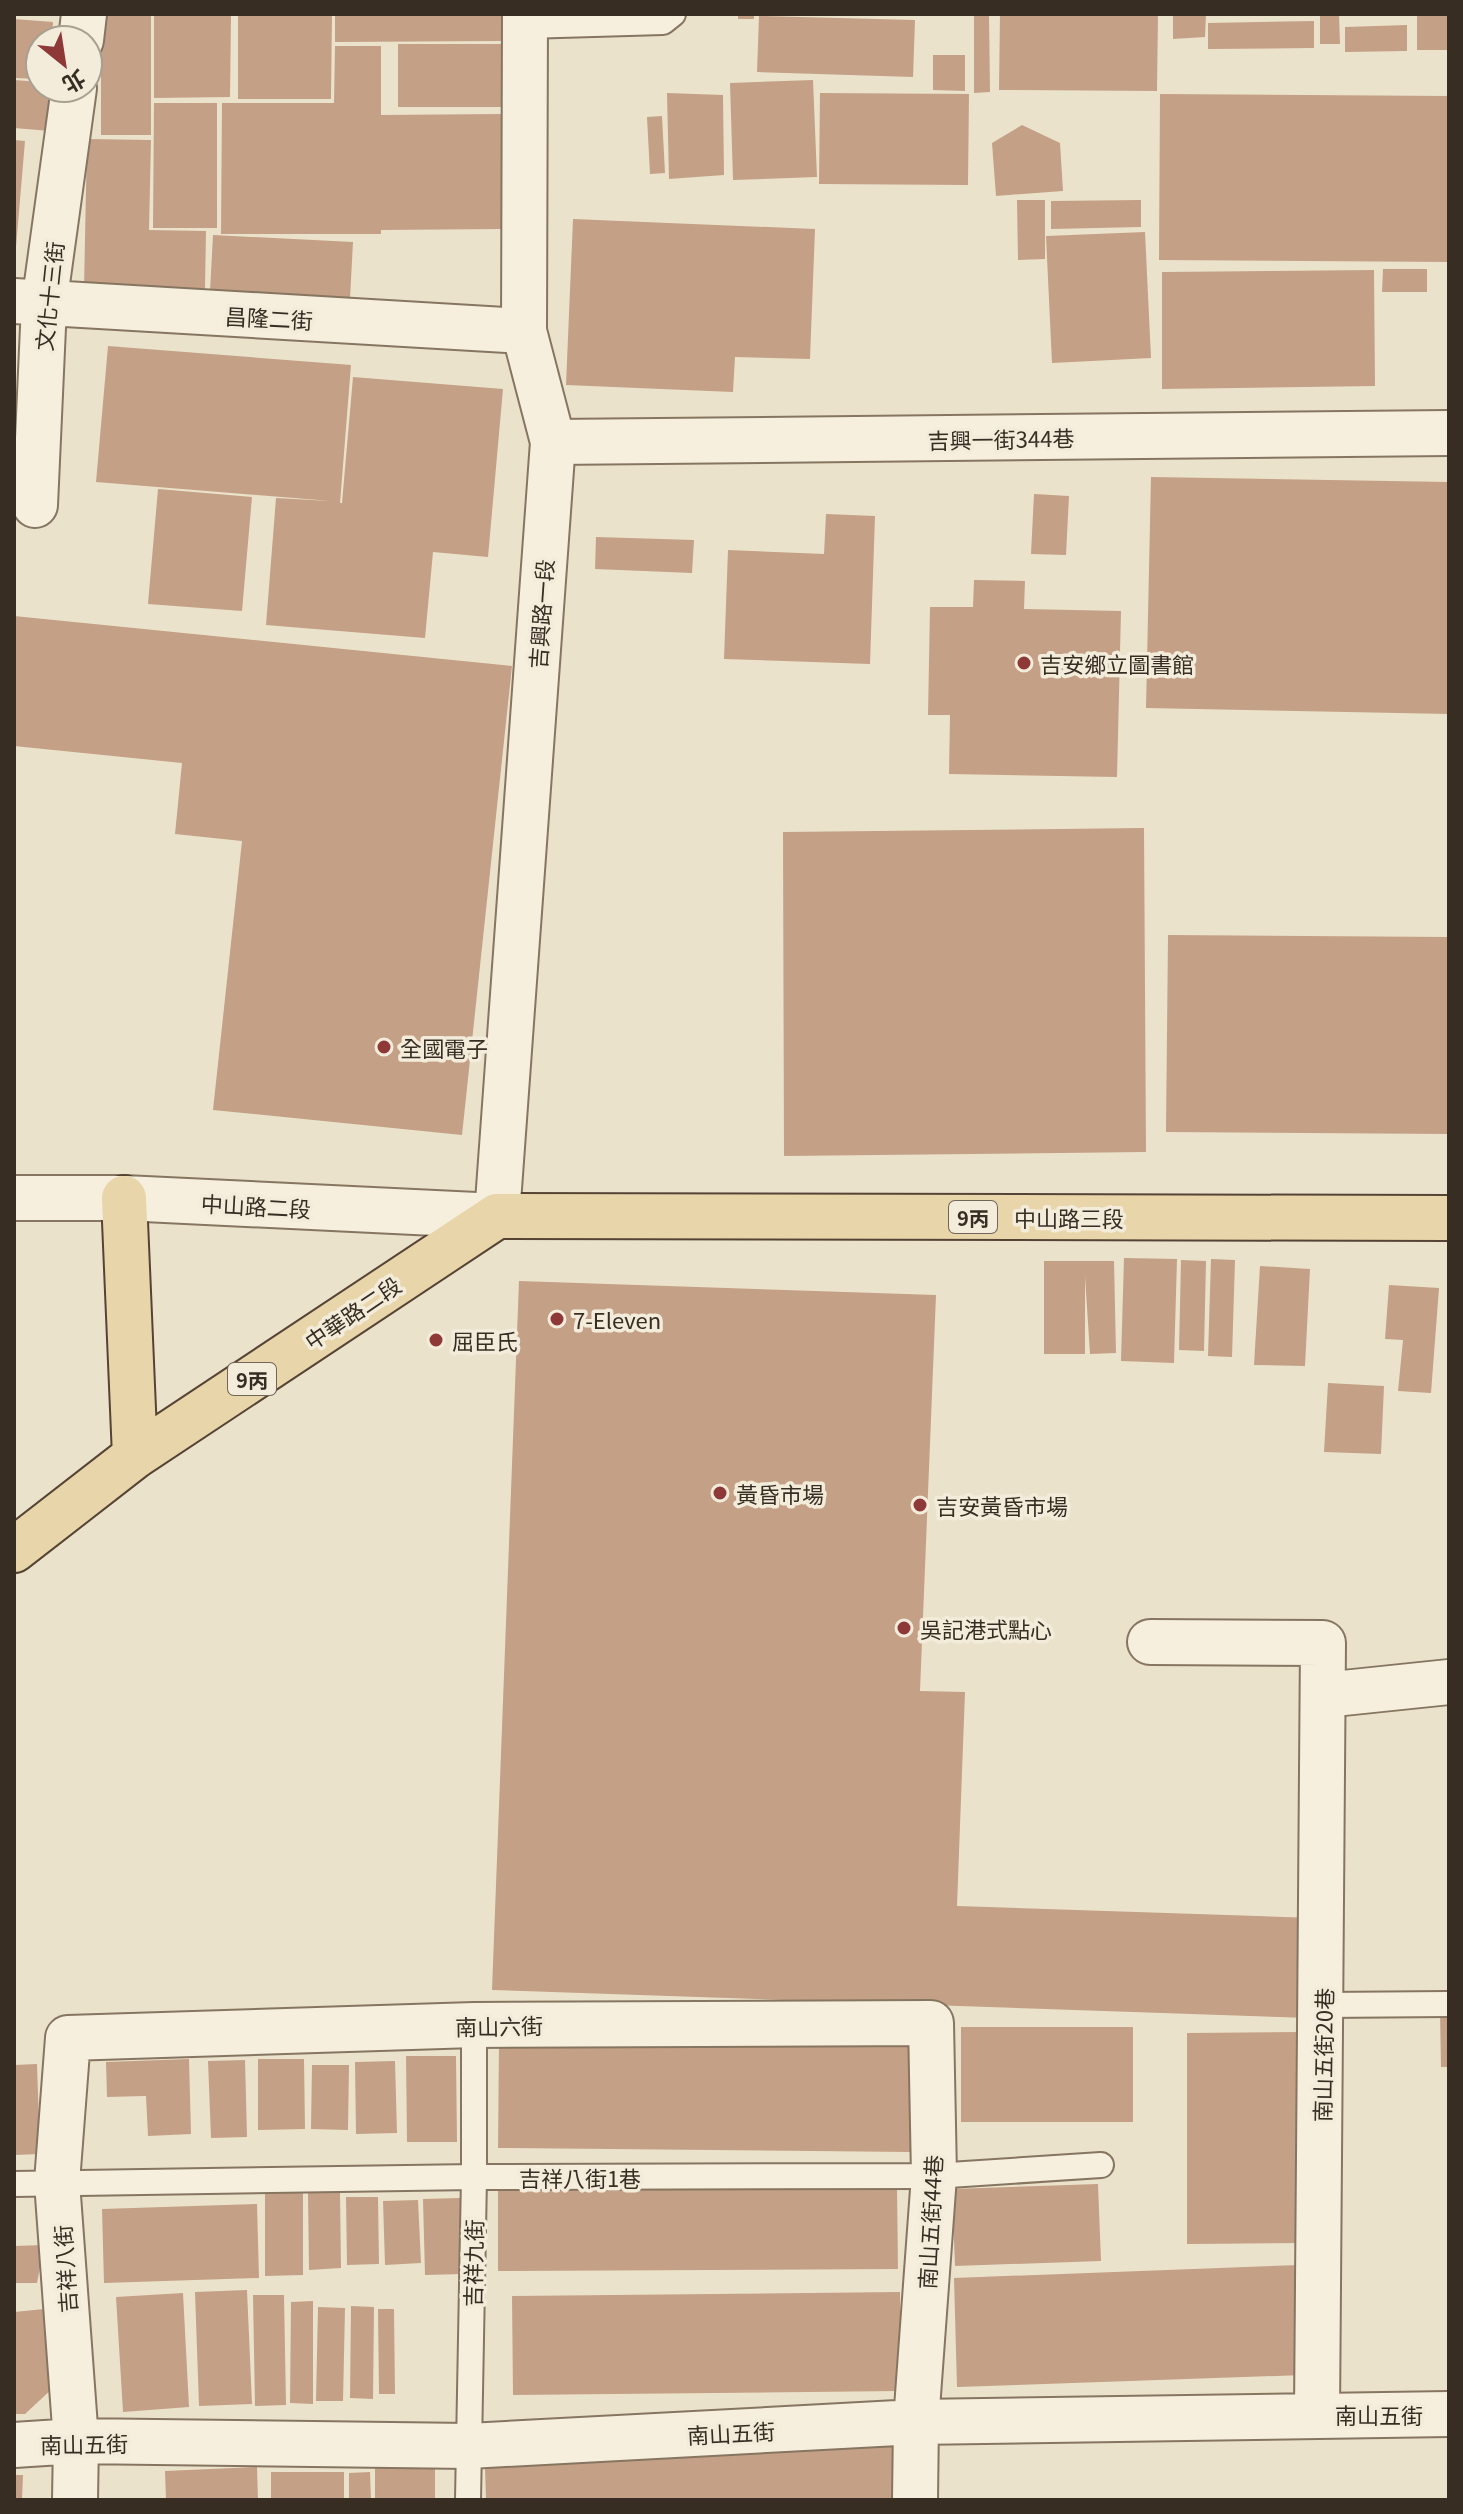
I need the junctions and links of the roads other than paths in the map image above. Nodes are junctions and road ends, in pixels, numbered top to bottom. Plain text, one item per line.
1 (673, 14) edge
2 (525, 20) edge
3 (71, 104) edge
4 (29, 303) edge
5 (524, 331) junction
6 (1449, 433) edge
7 (553, 442) junction
8 (35, 505) dead end
9 (14, 1198) edge
10 (124, 1198) junction
11 (497, 1216) junction
12 (1449, 1218) edge
13 (135, 1456) junction
14 (14, 1550) edge
15 (1150, 1642) dead end
16 (1449, 1682) edge
17 (1324, 1695) junction
18 (1449, 2004) edge
19 (1322, 2005) junction
20 (931, 2023) joint
21 (474, 2025) junction
22 (68, 2038) joint
23 (1101, 2165) dead end
24 (934, 2176) junction
25 (474, 2177) junction
26 (57, 2182) junction
27 (14, 2184) edge
28 (1317, 2414) junction
29 (1449, 2414) edge
30 (916, 2422) junction
31 (76, 2441) junction
32 (14, 2445) edge
33 (469, 2446) junction
34 (75, 2500) edge
35 (468, 2500) edge
36 (915, 2500) edge

1 - 2 lane
2 - 5 street, 吉興路一段
3 - 4 street, 文化十三街
4 - 5 street, 昌隆二街
4 - 8 street, 文化十三街
5 - 7 street, 吉興路一段
6 - 7 street, 吉興一街344巷
7 - 11 street, 吉興路一段
9 - 10 street, 中山路二段
10 - 11 street, 中山路二段
10 - 13 main road
11 - 12 main road, 中山路三段 / 9丙
11 - 13 main road, 中華路二段 / 9丙
13 - 14 main road, 中華路二段 / 9丙
15 - 17 street, 南山五街20巷
16 - 17 street
17 - 19 street, 南山五街20巷
18 - 19 lane
19 - 28 street, 南山五街20巷
20 - 21 street, 南山六街
20 - 24 street, 南山五街44巷
21 - 22 street, 南山六街
21 - 25 lane, 吉祥九街
22 - 26 street, 吉祥八街
23 - 24 lane, 吉祥八街1巷
24 - 25 lane, 吉祥八街1巷
24 - 30 street, 南山五街44巷
25 - 26 lane, 吉祥八街1巷
25 - 33 lane, 吉祥九街
26 - 27 lane, 吉祥八街1巷
26 - 31 street, 吉祥八街
28 - 29 street, 南山五街
28 - 30 street, 南山五街
30 - 33 street, 南山五街
30 - 36 street, 南山五街44巷
31 - 32 street, 南山五街
31 - 33 street, 南山五街
31 - 34 street, 吉祥八街
33 - 35 lane, 吉祥九街

